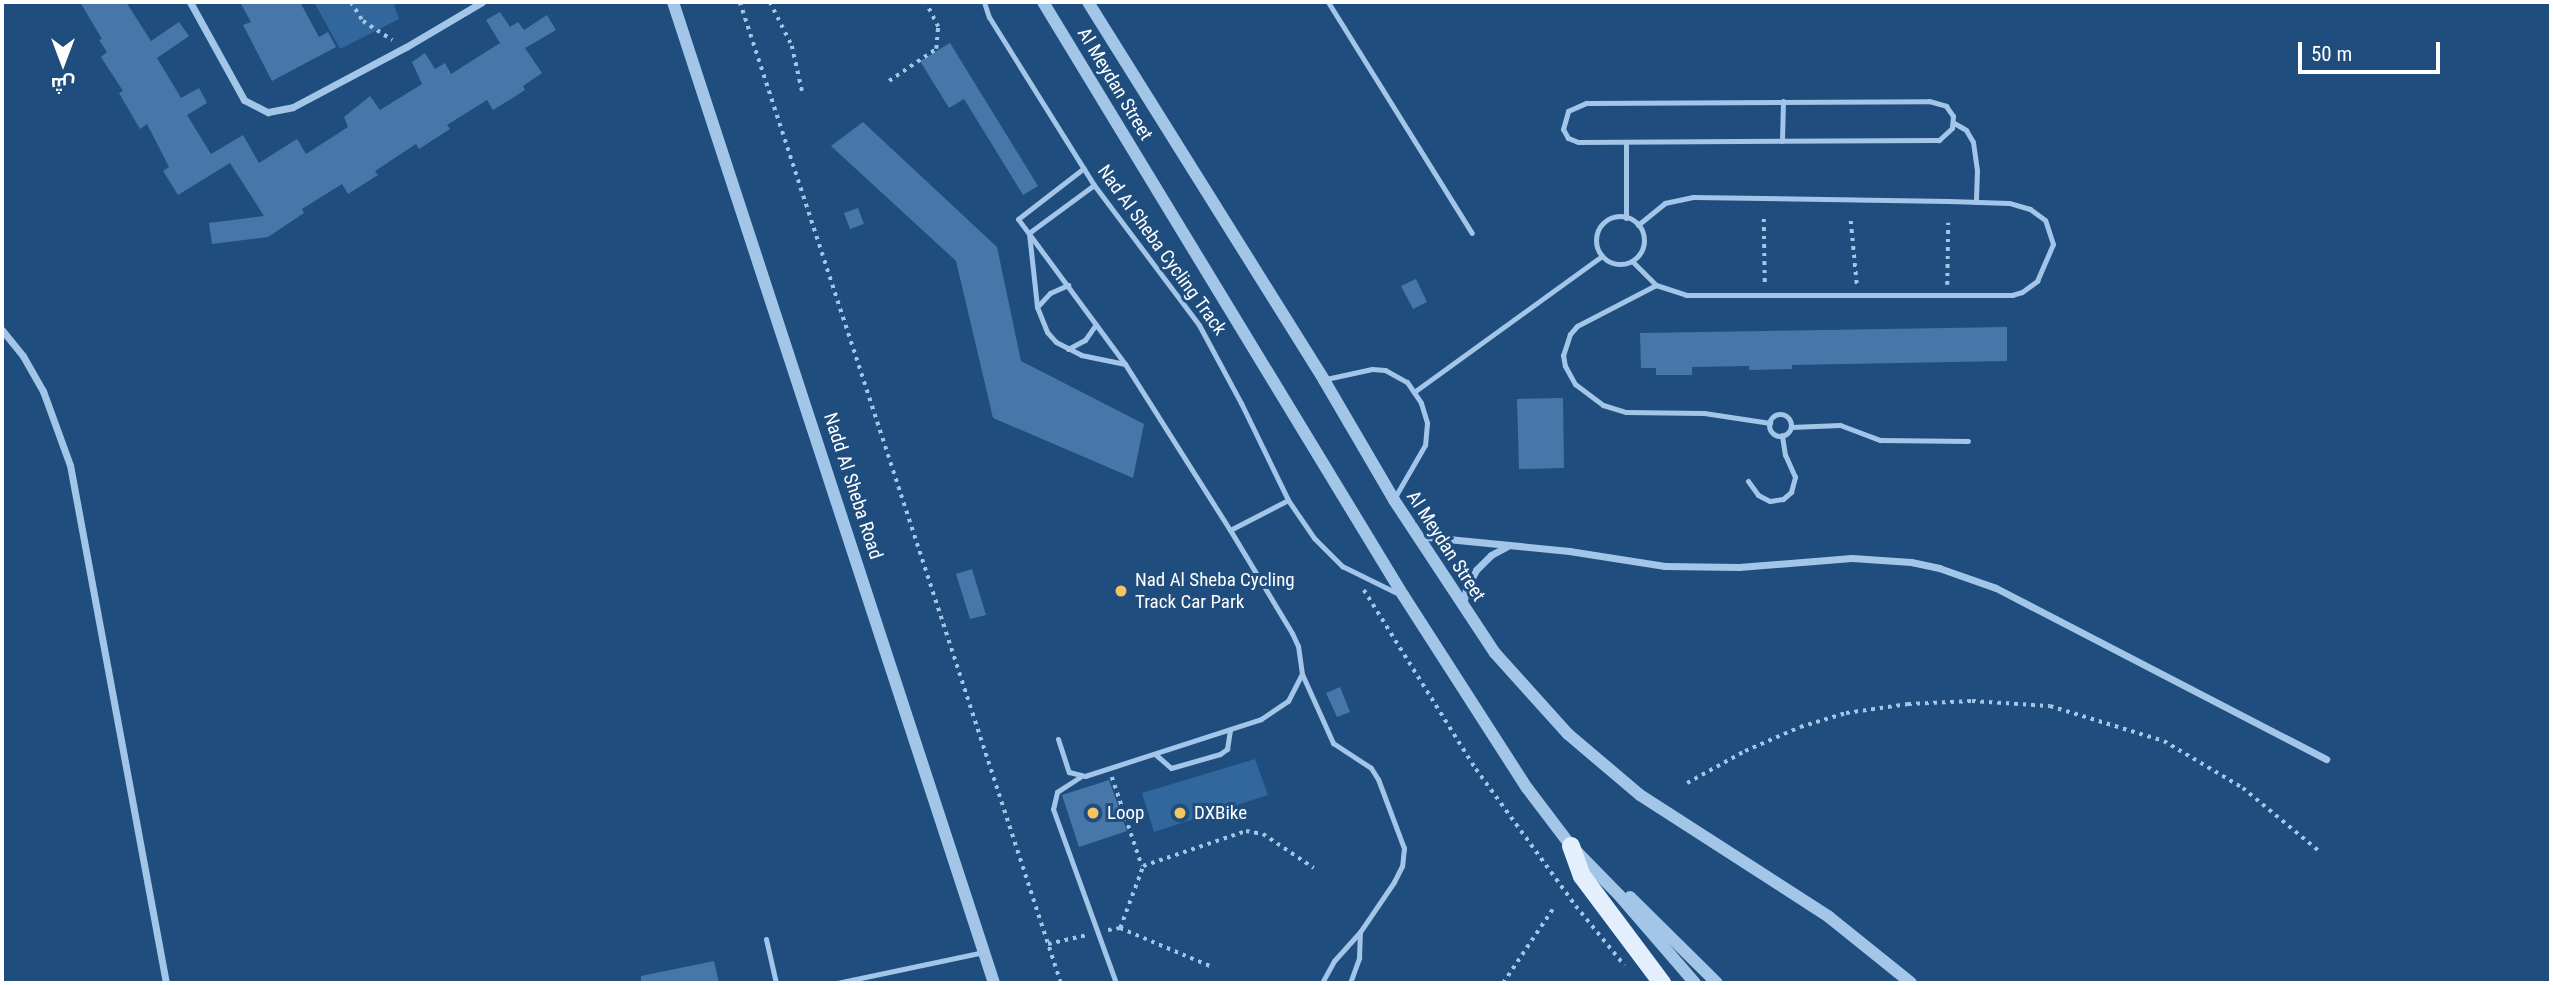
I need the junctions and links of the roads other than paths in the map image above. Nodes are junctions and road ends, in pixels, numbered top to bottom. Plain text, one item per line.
1 (190, 2) edge
2 (482, 2) edge
3 (673, 2) edge
4 (984, 2) edge
5 (1043, 2) edge
6 (1088, 2) edge
7 (1328, 2) edge
8 (1783, 101) junction
9 (1954, 123) junction
10 (1782, 141) junction
11 (1626, 142) junction
12 (1084, 168) junction
13 (1094, 185) junction
14 (1976, 202) junction
15 (1626, 218) junction
16 (1637, 225) junction
17 (1029, 233) junction
18 (1472, 233) dead end
19 (1602, 256) junction
20 (1632, 261) junction
21 (1068, 285) junction
22 (1656, 285) junction
23 (1037, 307) junction
24 (1096, 324) junction
25 (2, 330) edge
26 (5, 340) edge
27 (1068, 349) junction
28 (1125, 364) junction
29 (1324, 380) junction
30 (1414, 392) junction
31 (1770, 423) junction
32 (1791, 427) junction
33 (1782, 435) junction
34 (1968, 441) dead end
35 (1748, 481) dead end
36 (1288, 500) junction
37 (1394, 500) junction
38 (1230, 530) junction
39 (1416, 536) junction
40 (1510, 546) junction
41 (1403, 595) junction
42 (1463, 609) junction
43 (1302, 674) junction
44 (1230, 729) junction
45 (1058, 739) dead end
46 (1155, 754) junction
47 (2326, 760) dead end
48 (1080, 777) junction
49 (1570, 846) junction
50 (1619, 895) junction
51 (1360, 932) junction
52 (766, 939) dead end
53 (984, 952) junction
54 (166, 983) edge
55 (776, 983) edge
56 (838, 983) edge
57 (994, 983) edge
58 (1116, 983) edge
59 (1322, 983) edge
60 (1350, 983) edge
61 (1662, 983) edge
62 (1695, 983) edge
63 (1717, 983) edge
64 (1911, 983) edge

1 - 2 street
3 - 53 street, Nadd Al Sheba Road
4 - 12 lane, Nad Al Sheba Cycling Track
5 - 41 street, Al Meydan Street
6 - 29 street, Al Meydan Street
7 - 18 lane
8 - 9 lane
8 - 10 lane
8 - 11 lane
9 - 10 lane
9 - 14 lane
10 - 11 lane
11 - 15 lane
12 - 13 lane, Nad Al Sheba Cycling Track
12 - 17 lane
13 - 17 lane
13 - 36 lane, Nad Al Sheba Cycling Track
14 - 16 lane
14 - 22 lane
15 - 16 lane
15 - 19 lane
16 - 20 lane
17 - 21 lane
17 - 23 lane
19 - 20 lane
19 - 30 lane
20 - 22 lane
21 - 23 lane
21 - 24 lane
22 - 31 lane
23 - 27 lane
24 - 27 lane
24 - 28 lane
25 - 26 street
26 - 54 street
27 - 28 lane
28 - 38 lane
29 - 30 lane
29 - 37 street, Al Meydan Street
30 - 37 lane
31 - 32 lane
31 - 33 lane
32 - 33 lane
32 - 34 lane
33 - 35 lane
36 - 38 lane
36 - 41 lane, Nad Al Sheba Cycling Track
37 - 39 street, Al Meydan Street
38 - 43 lane
39 - 40 street
39 - 42 street, Al Meydan Street
40 - 42 street
40 - 47 street
41 - 49 street, Al Meydan Street
42 - 64 street, Al Meydan Street
43 - 44 lane
43 - 51 lane
44 - 46 lane
44 - 46 lane
45 - 48 lane
46 - 48 lane
48 - 58 lane
49 - 50 street, Al Meydan Street
49 - 61 main road
50 - 62 street, Al Meydan Street
50 - 63 street
51 - 59 lane
51 - 60 lane
52 - 55 lane
53 - 56 lane
53 - 57 street, Nadd Al Sheba Road

